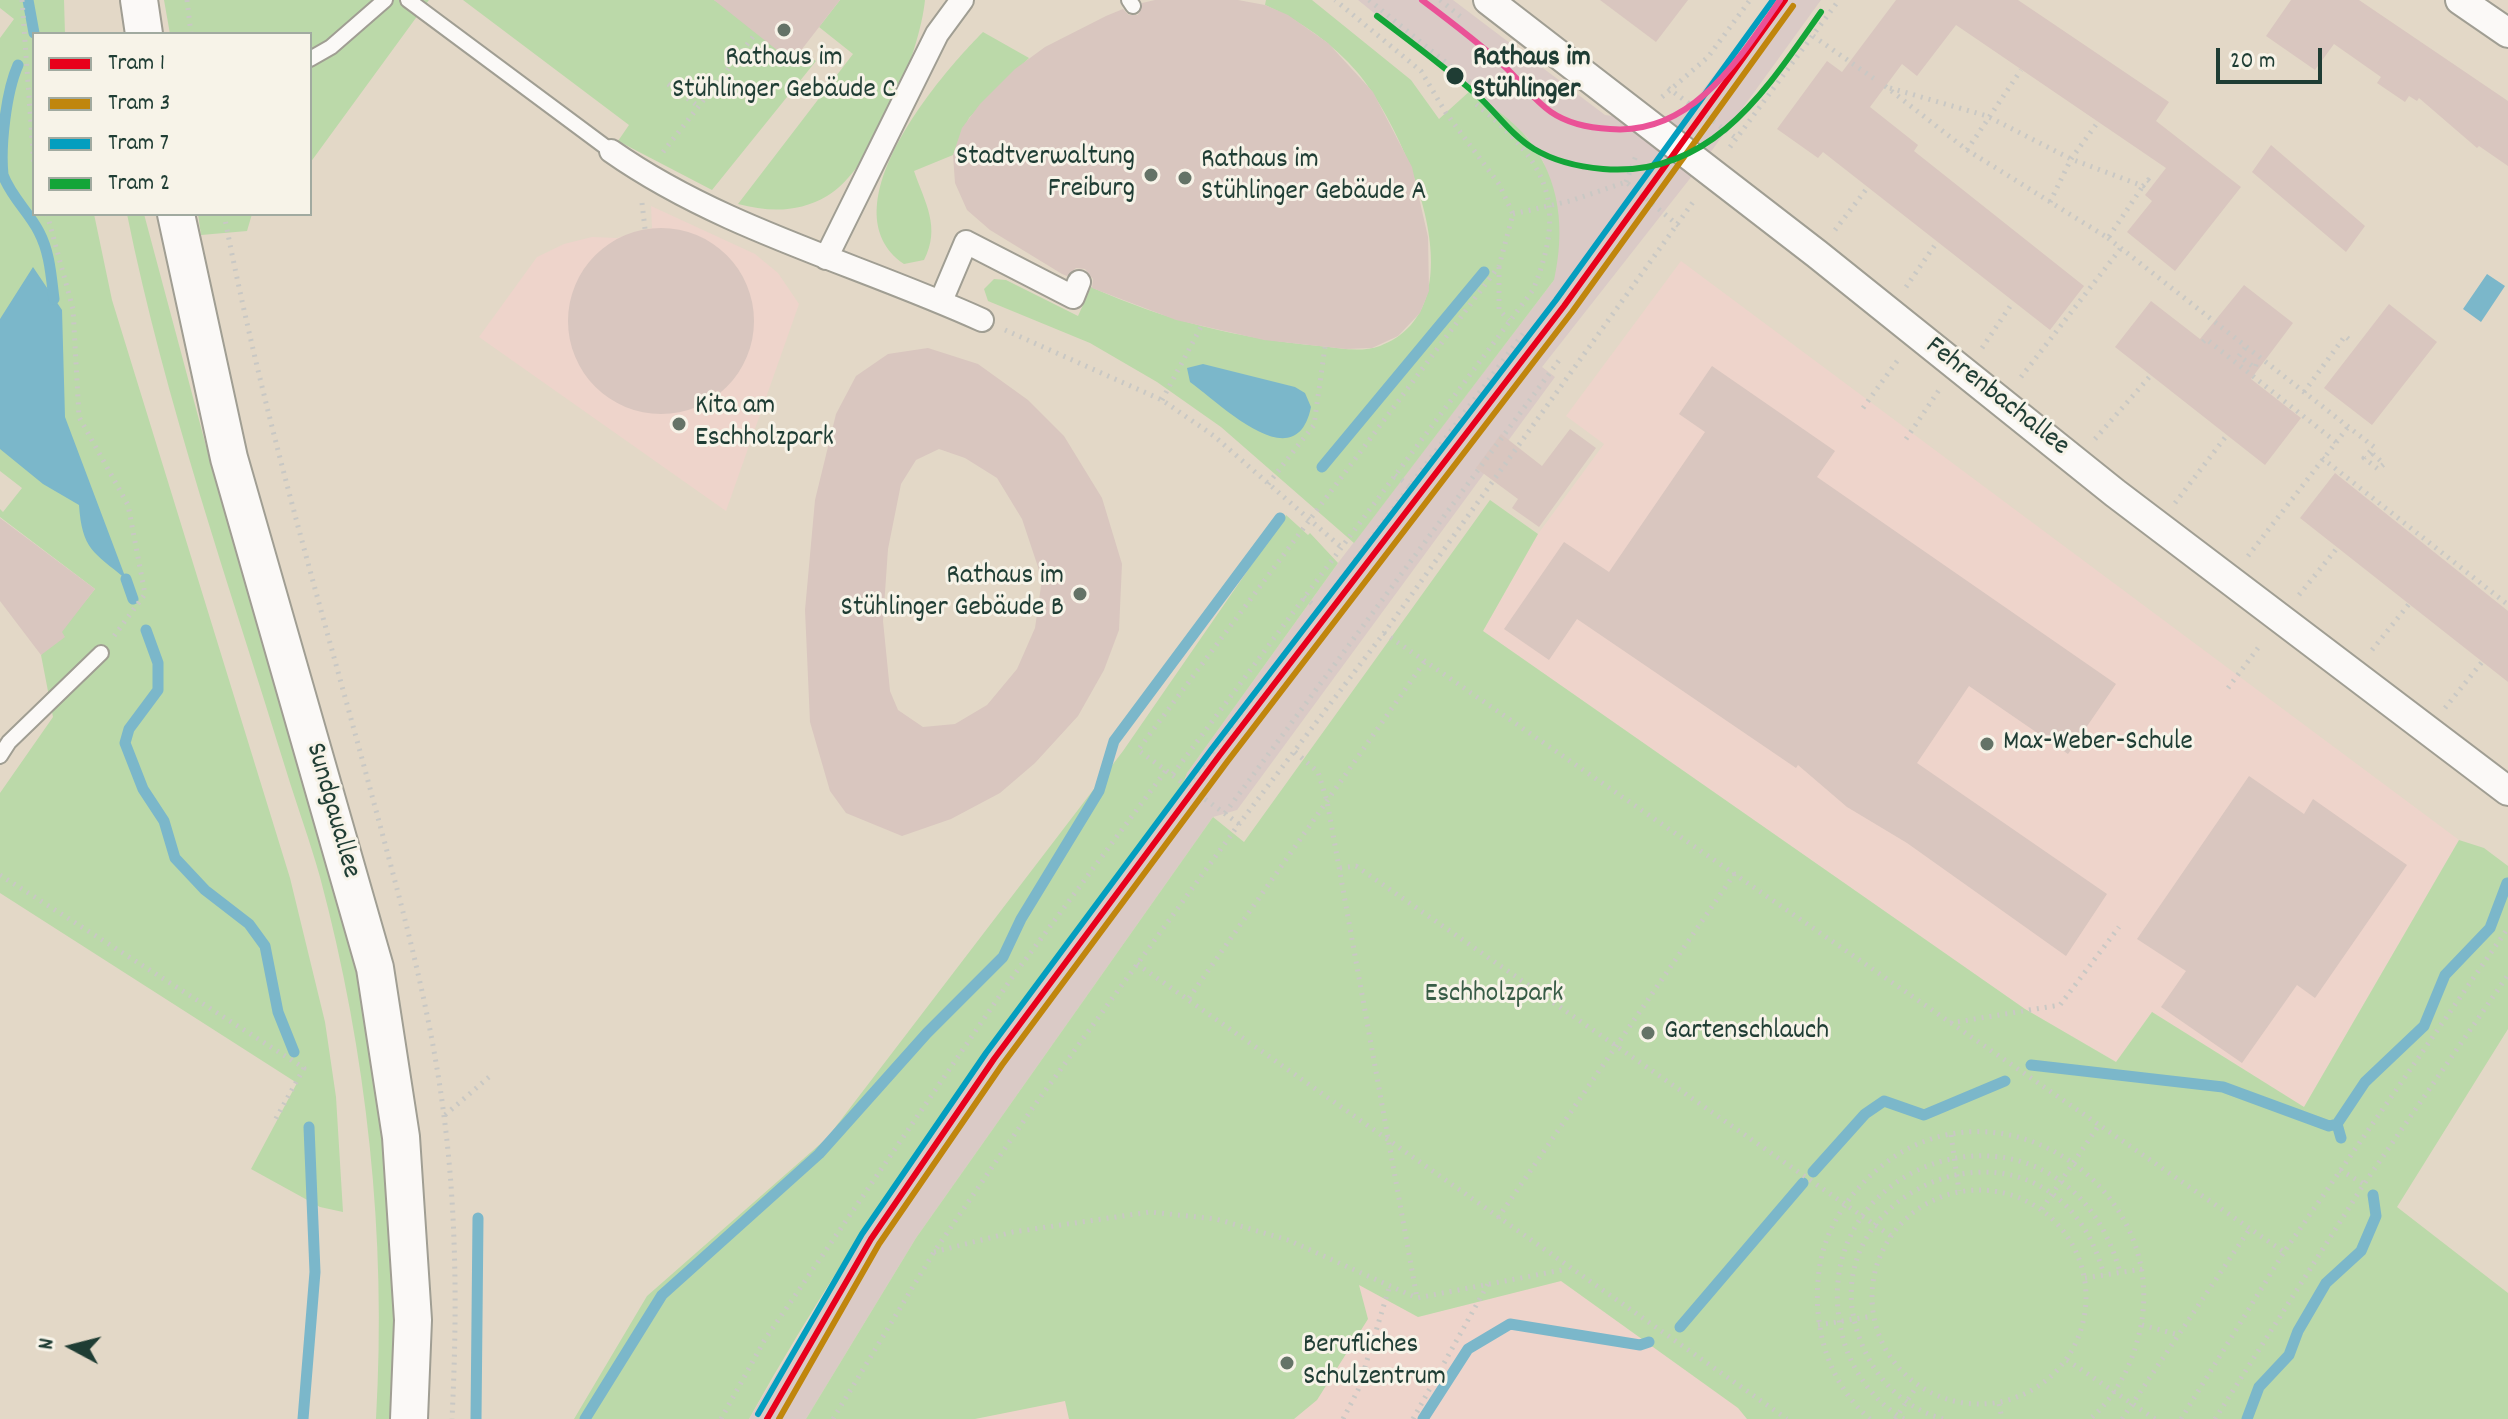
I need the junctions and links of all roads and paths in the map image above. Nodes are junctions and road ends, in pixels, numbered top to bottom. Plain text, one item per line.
1 (22, 0) edge
2 (139, 0) edge
3 (187, 0) edge
4 (385, 0) edge
5 (408, 0) edge
6 (962, 0) edge
7 (1335, 0) edge
8 (1369, 0) edge
9 (1488, 0) edge
10 (1750, 0) edge
11 (1839, 0) edge
12 (2460, 0) edge
13 (144, 32) edge
14 (191, 32) edge
15 (756, 33) dead end
16 (2508, 33) edge
17 (1813, 36) junction
18 (312, 58) edge
19 (2021, 70) dead end
20 (1876, 80) dead end
21 (668, 84) dead end
22 (1668, 88) junction
23 (1481, 91) dead end
24 (1472, 101) dead end
25 (698, 106) junction
26 (1987, 116) junction
27 (1645, 120) junction
28 (2098, 122) dead end
29 (32, 138) edge
30 (1736, 138) junction
31 (1967, 150) junction
32 (611, 151) joint
33 (2071, 159) junction
34 (646, 175) junction
35 (1710, 175) junction
36 (2153, 185) dead end
37 (2143, 186) junction
38 (1868, 187) dead end
39 (2050, 202) junction
40 (1549, 206) junction
41 (1513, 214) junction
42 (48, 216) edge
43 (176, 216) edge
44 (1679, 226) junction
45 (2108, 238) junction
46 (1937, 242) dead end
47 (2121, 248) junction
48 (1817, 254) junction
49 (826, 258) junction
50 (1499, 266) junction
51 (1079, 282) dead end
52 (941, 301) junction
53 (2013, 302) dead end
54 (1889, 312) junction
55 (982, 320) joint
56 (1509, 320) junction
57 (1201, 327) dead end
58 (1525, 331) dead end
59 (2350, 340) dead end
60 (2203, 342) dead end
61 (1325, 347) dead end
62 (2245, 348) junction
63 (1560, 359) dead end
64 (2257, 362) dead end
65 (1965, 372) junction
66 (2151, 375) dead end
67 (1876, 388) dead end
68 (2304, 392) junction
69 (1162, 400) junction
70 (2002, 402) junction
71 (1863, 408) dead end
72 (1919, 420) dead end
73 (2348, 427) junction
74 (2227, 435) dead end
75 (1906, 439) dead end
76 (2336, 442) junction
77 (2375, 451) dead end
78 (2322, 458) junction
79 (2075, 460) junction
80 (1395, 475) junction
81 (1268, 484) junction
82 (1410, 486) junction
83 (1309, 521) junction
84 (2157, 526) junction
85 (1341, 547) junction
86 (2338, 547) dead end
87 (2230, 581) junction
88 (1304, 597) junction
89 (2409, 604) dead end
90 (2507, 604) edge
91 (1318, 609) junction
92 (2280, 618) junction
93 (1384, 633) junction
94 (101, 653) joint
95 (1425, 661) junction
96 (2482, 662) dead end
97 (2352, 674) junction
98 (2228, 688) dead end
99 (2428, 730) junction
100 (1295, 752) junction
101 (0, 756) edge
102 (1167, 769) junction
103 (1173, 774) junction
104 (1188, 785) junction
105 (2508, 791) edge
106 (1327, 801) junction
107 (1225, 813) junction
108 (1239, 824) junction
109 (1340, 868) junction
110 (1735, 873) junction
111 (0, 875) edge
112 (2119, 927) dead end
113 (2508, 928) edge
114 (1137, 964) junction
115 (2508, 975) edge
116 (1189, 998) junction
117 (1949, 1023) junction
118 (1614, 1047) junction
119 (489, 1077) dead end
120 (444, 1116) dead end
121 (274, 1122) dead end
122 (2099, 1125) junction
123 (1951, 1135) junction
124 (1391, 1142) junction
125 (1954, 1157) junction
126 (2074, 1162) junction
127 (2340, 1170) junction
128 (1957, 1174) junction
129 (2062, 1180) junction
130 (2364, 1184) junction
131 (1959, 1191) junction
132 (2053, 1194) junction
133 (1845, 1204) junction
134 (2042, 1209) junction
135 (1862, 1217) junction
136 (1498, 1218) junction
137 (1875, 1225) junction
138 (2249, 1230) junction
139 (1891, 1236) junction
140 (934, 1252) junction
141 (2284, 1252) junction
142 (1568, 1268) junction
143 (2143, 1269) junction
144 (2120, 1272) junction
145 (2104, 1275) junction
146 (2085, 1278) junction
147 (1488, 1284) junction
148 (1390, 1285) junction
149 (1417, 1298) junction
150 (1873, 1316) junction
151 (1855, 1320) junction
152 (1839, 1323) junction
153 (1818, 1325) junction
154 (2142, 1325) junction
155 (2179, 1335) junction
156 (2067, 1360) junction
157 (1917, 1386) junction
158 (2114, 1393) junction
159 (1907, 1403) junction
160 (2133, 1403) junction
161 (1999, 1404) junction
162 (1896, 1417) edge
163 (409, 1419) edge
164 (721, 1419) edge
165 (833, 1419) edge
166 (1343, 1419) edge
167 (1413, 1419) edge
168 (1787, 1419) edge
169 (1870, 1419) edge
170 (1904, 1419) edge
171 (1943, 1419) edge
172 (2002, 1419) edge
173 (2090, 1419) edge
174 (2122, 1419) edge
175 (2155, 1419) edge
176 (2181, 1419) edge
177 (2215, 1419) edge

1 - 29 path
2 - 13 street
3 - 14 path
4 - 18 lane
5 - 32 lane
6 - 49 street
7 - 41 path
8 - 23 path
9 - 27 street, Fehrenbachallee
10 - 22 path
11 - 17 path
12 - 16 street
15 - 25 path
17 - 20 path
17 - 30 path
19 - 26 path
21 - 25 path
22 - 27 path
22 - 30 path
24 - 40 path
25 - 34 path
26 - 31 path
26 - 31 path
26 - 33 path
27 - 35 street, Fehrenbachallee
28 - 33 path
30 - 35 path
31 - 39 path
32 - 34 street
33 - 37 path
33 - 39 path
34 - 49 street
35 - 44 path
35 - 48 street, Fehrenbachallee
36 - 37 path
37 - 45 path
38 - 48 path
39 - 45 path
40 - 41 path
40 - 44 path
40 - 56 path
41 - 50 path
42 - 94 path
43 - 163 street, Sundgauallee
44 - 93 path
45 - 47 path
46 - 54 path
47 - 62 path
47 - 70 path
48 - 54 street, Fehrenbachallee
49 - 52 street
50 - 56 path
50 - 83 path
51 - 52 street
52 - 55 street
53 - 65 path
54 - 65 street, Fehrenbachallee
55 - 69 path
56 - 80 path
57 - 69 path
58 - 82 path
59 - 68 path
60 - 76 path
61 - 81 path
62 - 64 path
62 - 68 path
63 - 107 path
65 - 70 street, Fehrenbachallee
66 - 79 path
67 - 71 path
68 - 73 path
69 - 81 path
70 - 79 street, Fehrenbachallee
72 - 75 path
73 - 76 path
73 - 77 path
74 - 84 path
76 - 78 path
78 - 87 path
78 - 90 path
79 - 84 street, Fehrenbachallee
80 - 82 path
80 - 85 path
81 - 83 path
82 - 91 path
83 - 85 path
83 - 102 path
84 - 87 street, Fehrenbachallee
85 - 88 path
86 - 92 path
87 - 92 street, Fehrenbachallee
88 - 91 path
88 - 103 path
89 - 97 path
91 - 104 path
92 - 97 street, Fehrenbachallee
92 - 98 path
93 - 95 path
93 - 100 path
94 - 101 lane
95 - 106 path
95 - 110 path
96 - 99 path
97 - 99 street, Fehrenbachallee
99 - 105 street, Fehrenbachallee
100 - 106 path
100 - 108 path
102 - 103 path
102 - 164 path
103 - 104 path
104 - 107 path
106 - 109 path
106 - 116 path
107 - 108 path
108 - 114 path
109 - 118 path
109 - 124 path
110 - 117 path
110 - 118 path
111 - 121 path
112 - 117 path
113 - 127 path
114 - 116 path
114 - 140 path
115 - 130 path
116 - 124 path
117 - 122 path
118 - 133 path
118 - 136 path
119 - 120 path
122 - 126 path
122 - 138 path
123 - 125 path
123 - 126 path
123 - 133 path
124 - 136 path
124 - 149 path
125 - 128 path
125 - 129 path
125 - 135 path
126 - 129 path
126 - 143 path
127 - 130 path
127 - 141 path
128 - 131 path
128 - 132 path
128 - 137 path
129 - 132 path
129 - 144 path
130 - 177 path
131 - 134 path
131 - 139 path
132 - 134 path
132 - 145 path
133 - 135 path
133 - 153 path
134 - 146 path
135 - 137 path
135 - 152 path
136 - 142 path
137 - 139 path
137 - 151 path
138 - 141 path
138 - 155 path
139 - 150 path
140 - 148 path
140 - 165 path
141 - 176 path
142 - 147 path
142 - 168 path
143 - 144 path
143 - 154 path
144 - 145 path
145 - 146 path
146 - 156 path
147 - 149 path
147 - 167 path
148 - 149 path
148 - 166 path
150 - 151 path
150 - 157 path
151 - 152 path
151 - 159 path
152 - 153 path
152 - 162 path
153 - 169 path
154 - 155 path
154 - 158 path
155 - 160 path
156 - 158 path
156 - 161 path
157 - 159 path
157 - 161 path
158 - 160 path
158 - 173 path
159 - 162 path
159 - 171 path
160 - 174 path
160 - 175 path
161 - 172 path
162 - 170 path

